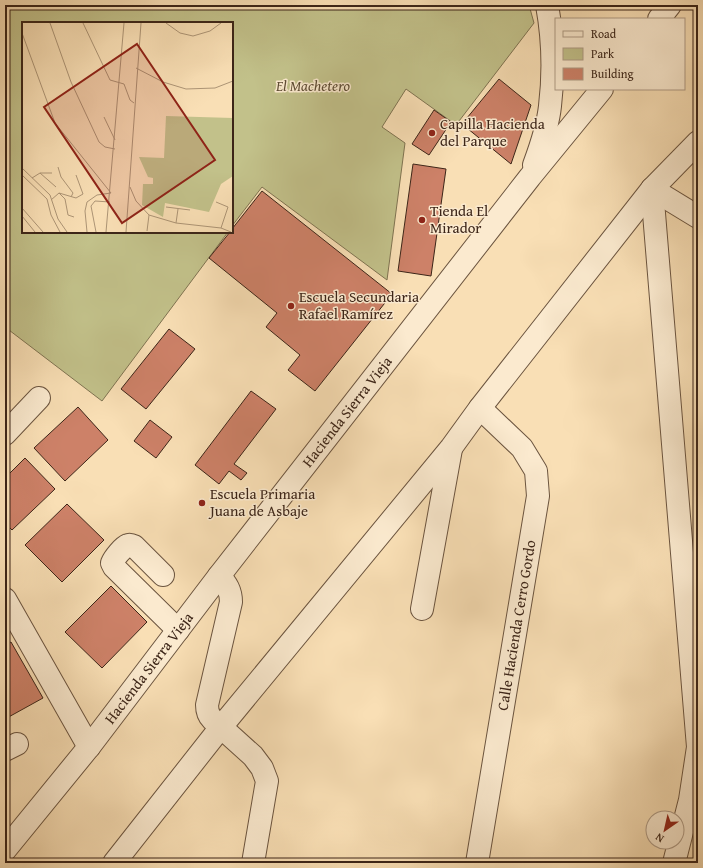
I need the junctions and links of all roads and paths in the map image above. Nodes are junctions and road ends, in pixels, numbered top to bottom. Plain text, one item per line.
1 (547, 5) edge
2 (670, 5) edge
3 (660, 18) edge
4 (601, 90) edge
5 (696, 149) edge
6 (530, 177) junction
7 (652, 189) junction
8 (698, 217) edge
9 (39, 398) dead end
10 (480, 408) junction
11 (5, 434) edge
12 (451, 448) junction
13 (163, 575) dead end
14 (219, 576) junction
15 (5, 599) edge
16 (422, 609) dead end
17 (178, 630) junction
18 (221, 727) junction
19 (89, 747) junction
20 (5, 850) edge
21 (114, 863) edge
22 (253, 863) edge
23 (477, 863) edge
24 (674, 863) edge

1 - 6 street
2 - 3 street
4 - 6 street, Hacienda Sierra Vieja
5 - 7 street
6 - 14 street, Hacienda Sierra Vieja
7 - 8 street
7 - 10 street
7 - 24 street
9 - 11 street
10 - 12 street
10 - 23 street, Calle Hacienda Cerro Gordo
12 - 16 street
12 - 18 street
13 - 17 street
14 - 17 street, Hacienda Sierra Vieja
14 - 18 street
15 - 19 street
17 - 19 street, Hacienda Sierra Vieja
18 - 21 street
18 - 22 street
19 - 20 street, Hacienda Sierra Vieja

